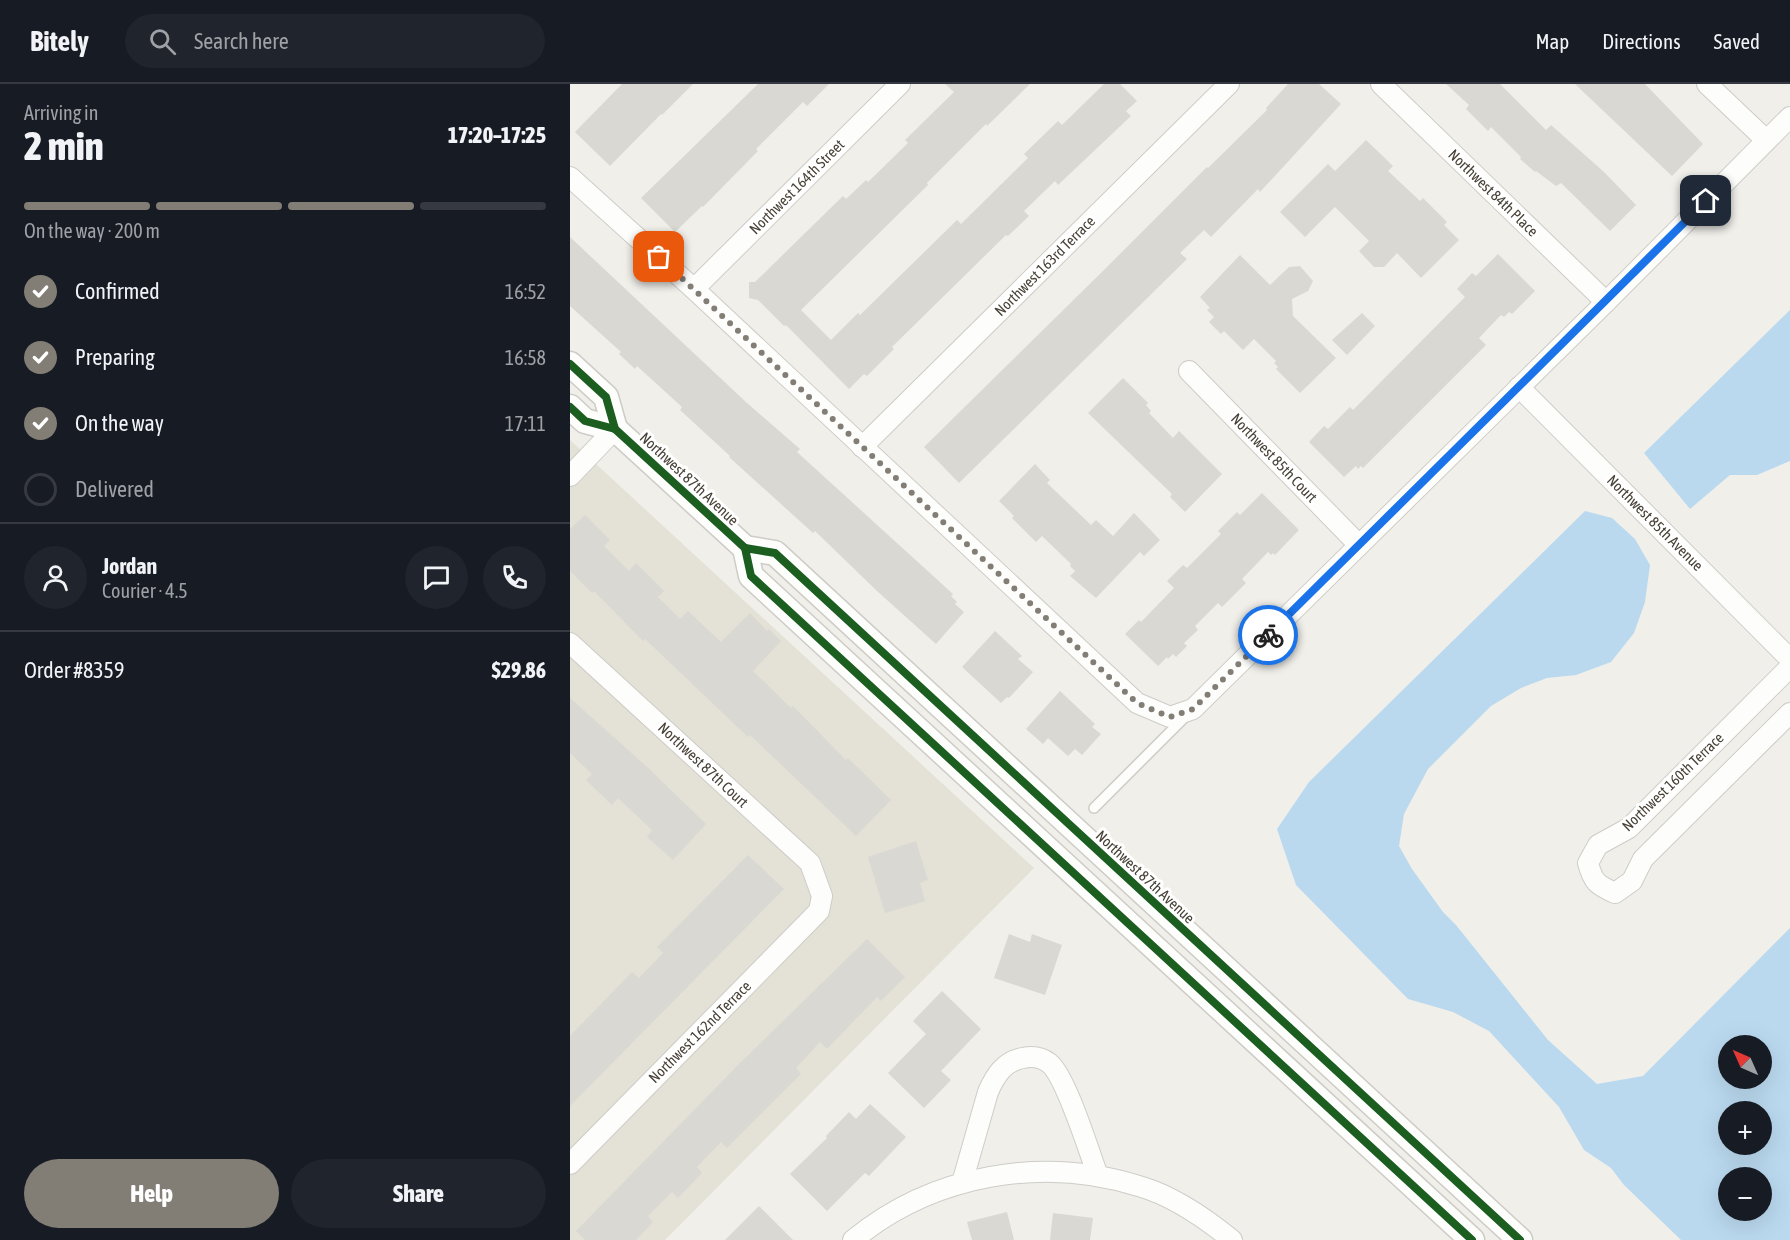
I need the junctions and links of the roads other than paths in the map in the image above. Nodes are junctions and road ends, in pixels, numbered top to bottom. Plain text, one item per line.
1 (900, 84) edge
2 (1229, 84) edge
3 (1381, 84) edge
4 (1707, 84) edge
5 (1790, 117) edge
6 (1766, 140) junction
7 (570, 177) edge
8 (694, 289) junction
9 (1606, 302) junction
10 (570, 364) edge
11 (1189, 371) dead end
12 (1519, 387) junction
13 (570, 407) edge
14 (615, 429) junction
15 (862, 447) junction
16 (570, 476) edge
17 (1359, 545) junction
18 (745, 548) junction
19 (570, 643) edge
20 (1790, 659) edge
21 (1790, 667) edge
22 (1193, 709) junction
23 (1790, 713) edge
24 (1094, 808) dead end
25 (822, 896) joint
26 (570, 1164) edge
27 (1098, 1176) junction
28 (962, 1183) junction
29 (853, 1240) edge
30 (1232, 1240) edge
31 (1472, 1240) edge
32 (1520, 1240) edge

1 - 8 street, Northwest 164th Street
2 - 15 street, Northwest 163rd Terrace
3 - 9 street, Northwest 84th Place
4 - 6 street
5 - 6 street
6 - 9 street
7 - 8 street
8 - 15 street
9 - 12 street
10 - 14 street
11 - 17 street, Northwest 85th Court
12 - 17 street
12 - 20 street, Northwest 85th Avenue
13 - 14 street, Northwest 87th Avenue
14 - 16 street
14 - 18 street, Northwest 87th Avenue
15 - 22 street
17 - 22 street
18 - 31 street
18 - 32 street, Northwest 87th Avenue
19 - 25 street, Northwest 87th Court
21 - 23 street, Northwest 160th Terrace
22 - 24 lane
25 - 26 street, Northwest 162nd Terrace
27 - 28 street
27 - 28 street
27 - 30 street
28 - 29 street

